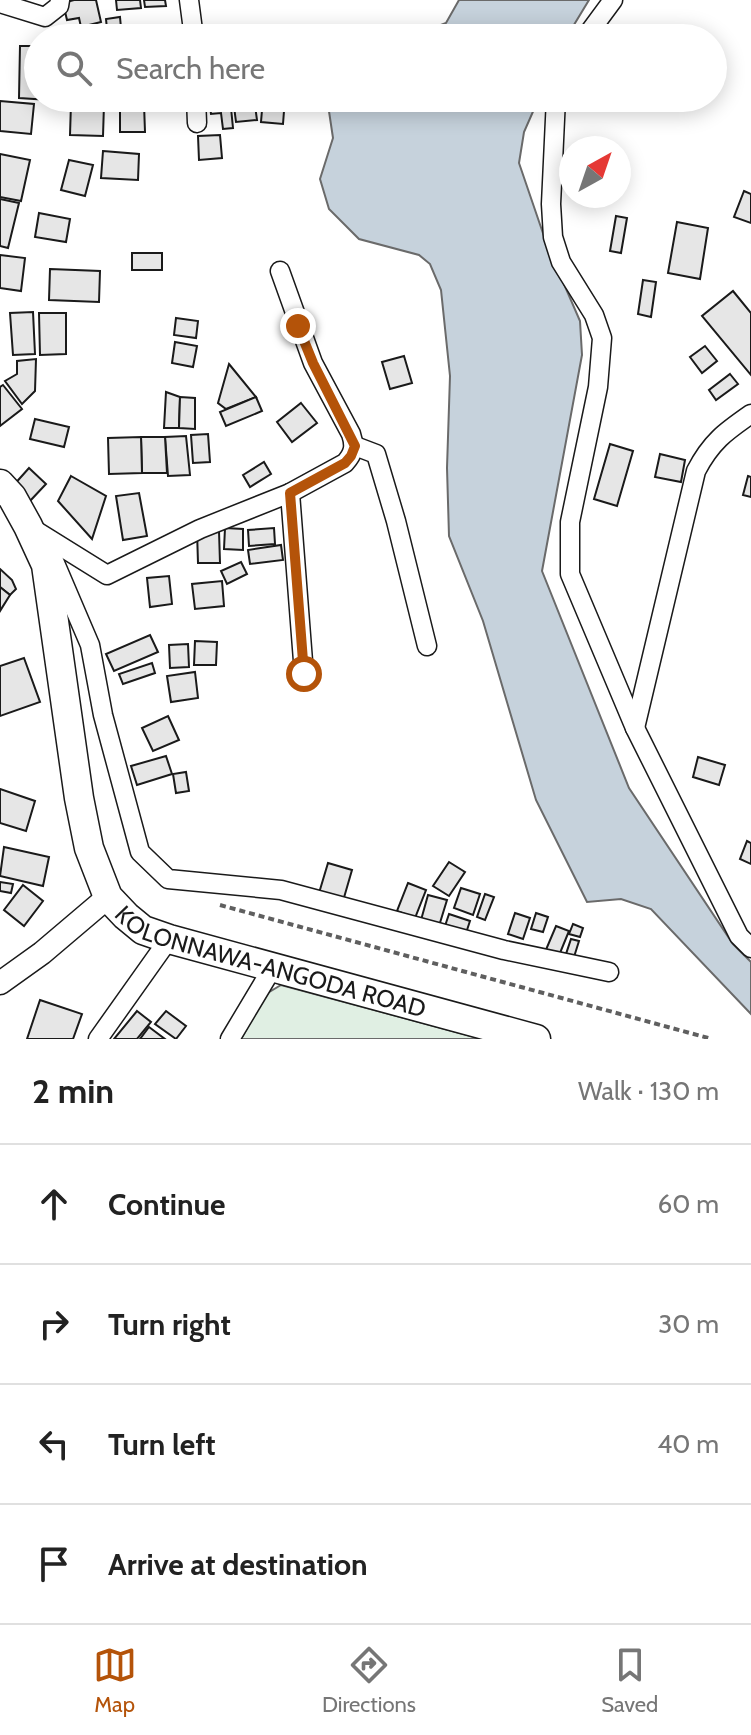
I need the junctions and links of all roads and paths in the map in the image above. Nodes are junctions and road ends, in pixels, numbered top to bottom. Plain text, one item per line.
1 (60, 0) edge
2 (189, 0) edge
3 (613, 0) edge
4 (0, 3) edge
5 (192, 24) edge
6 (595, 24) edge
7 (197, 112) edge
8 (555, 112) edge
9 (197, 123) dead end
10 (280, 271) dead end
11 (751, 414) edge
12 (355, 446) junction
13 (290, 493) junction
14 (4, 497) edge
15 (35, 531) junction
16 (427, 646) dead end
17 (304, 674) dead end
18 (635, 728) junction
19 (108, 897) junction
20 (212, 903) dead end
21 (169, 939) junction
22 (751, 948) edge
23 (273, 967) junction
24 (609, 972) dead end
25 (0, 983) edge
26 (98, 1039) edge
27 (230, 1039) edge
28 (536, 1039) edge
29 (712, 1039) edge

1 - 4 street
2 - 5 street
3 - 6 street
7 - 9 street
8 - 18 street
10 - 12 street
11 - 18 street
12 - 13 street
12 - 16 street
13 - 15 street
13 - 17 street
14 - 15 main road, KOLONNAWA-ANGODA ROAD
15 - 19 main road, KOLONNAWA-ANGODA ROAD
15 - 24 street
18 - 22 street
19 - 21 main road, KOLONNAWA-ANGODA ROAD
19 - 25 street
20 - 29 path
21 - 23 main road, KOLONNAWA-ANGODA ROAD
21 - 26 street
23 - 27 street
23 - 28 main road, KOLONNAWA-ANGODA ROAD

